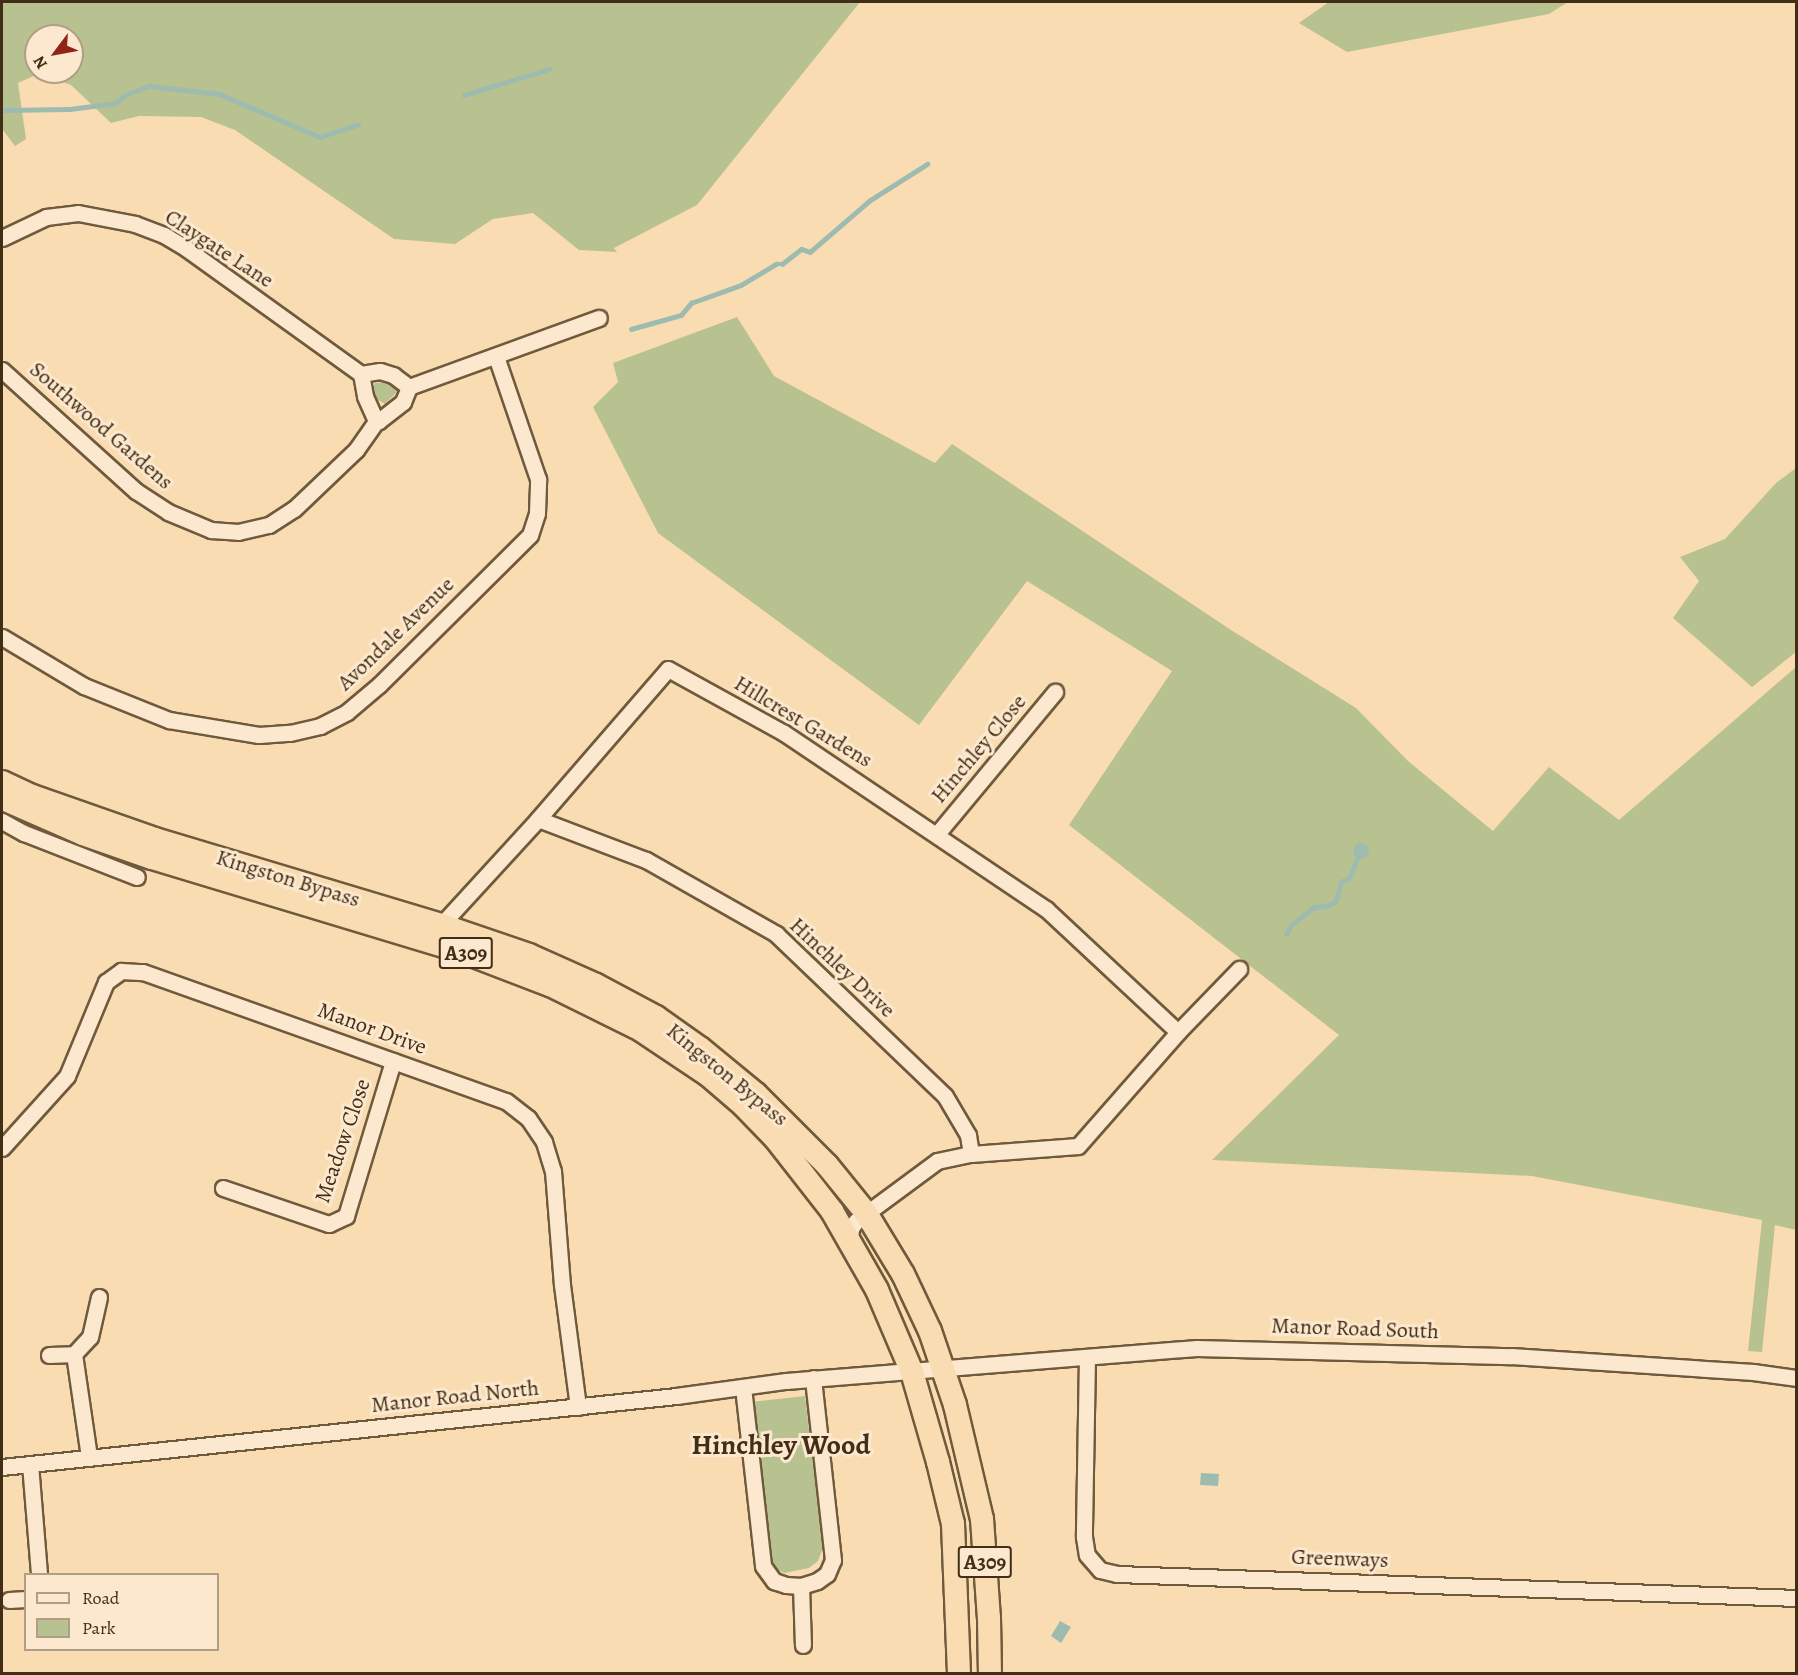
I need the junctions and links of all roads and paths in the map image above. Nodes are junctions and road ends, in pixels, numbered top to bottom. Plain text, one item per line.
1 (2, 238) edge
2 (599, 318) dead end
3 (496, 356) junction
4 (2, 370) edge
5 (361, 374) junction
6 (409, 387) junction
7 (376, 421) junction
8 (2, 638) edge
9 (1055, 692) dead end
10 (2, 782) edge
11 (2, 798) edge
12 (538, 819) junction
13 (2, 821) edge
14 (937, 834) junction
15 (137, 877) dead end
16 (441, 925) junction
17 (1239, 969) dead end
18 (1178, 1032) junction
19 (393, 1061) junction
20 (2, 1148) edge
21 (971, 1154) junction
22 (223, 1188) dead end
23 (867, 1215) junction
24 (850, 1239) junction
25 (99, 1297) dead end
26 (74, 1354) junction
27 (49, 1355) dead end
28 (1087, 1357) junction
29 (943, 1369) junction
30 (912, 1371) junction
31 (813, 1378) junction
32 (1797, 1378) edge
33 (743, 1387) junction
34 (578, 1407) junction
35 (89, 1457) junction
36 (30, 1464) junction
37 (2, 1467) edge
38 (953, 1524) junction
39 (39, 1573) edge
40 (801, 1586) junction
41 (1797, 1598) edge
42 (24, 1599) edge
43 (9, 1600) dead end
44 (803, 1645) dead end
45 (990, 1664) edge
46 (959, 1665) edge

1 - 5 street, Claygate Lane
2 - 3 street
3 - 6 street
3 - 8 street, Avondale Avenue
4 - 7 street, Southwood Gardens
5 - 6 street
5 - 7 street
6 - 7 street
9 - 14 street, Hinchley Close
10 - 16 highway, Kingston Bypass / A309
11 - 24 highway, Kingston Bypass / A309
12 - 14 street, Hillcrest Gardens
12 - 16 street, Hillcrest Gardens
12 - 21 street, Hinchley Drive
13 - 15 street
14 - 18 street, Hillcrest Gardens
16 - 23 highway, Kingston Bypass / A309
17 - 18 street
18 - 21 street
19 - 20 street, Manor Drive
19 - 22 street, Meadow Close
19 - 34 street, Manor Drive
21 - 23 street
23 - 24 street
23 - 29 highway, Kingston Bypass / A309
23 - 30 highway
24 - 30 highway, Kingston Bypass / A309
25 - 26 street
26 - 27 street
26 - 35 street
28 - 29 street, Manor Road South
28 - 32 street, Manor Road South
28 - 41 street, Greenways
29 - 30 street, Manor Road South
29 - 38 highway
29 - 45 highway, Kingston Bypass / A309
30 - 31 street, Manor Road North
30 - 38 highway, Kingston Bypass / A309
31 - 33 street, Manor Road North
31 - 40 street
33 - 34 street, Manor Road North
33 - 40 street
34 - 35 street, Manor Road North
35 - 36 street, Manor Road North
36 - 37 street, Manor Road North
36 - 39 street
38 - 46 highway, Kingston Bypass / A309
40 - 44 street
42 - 43 street

